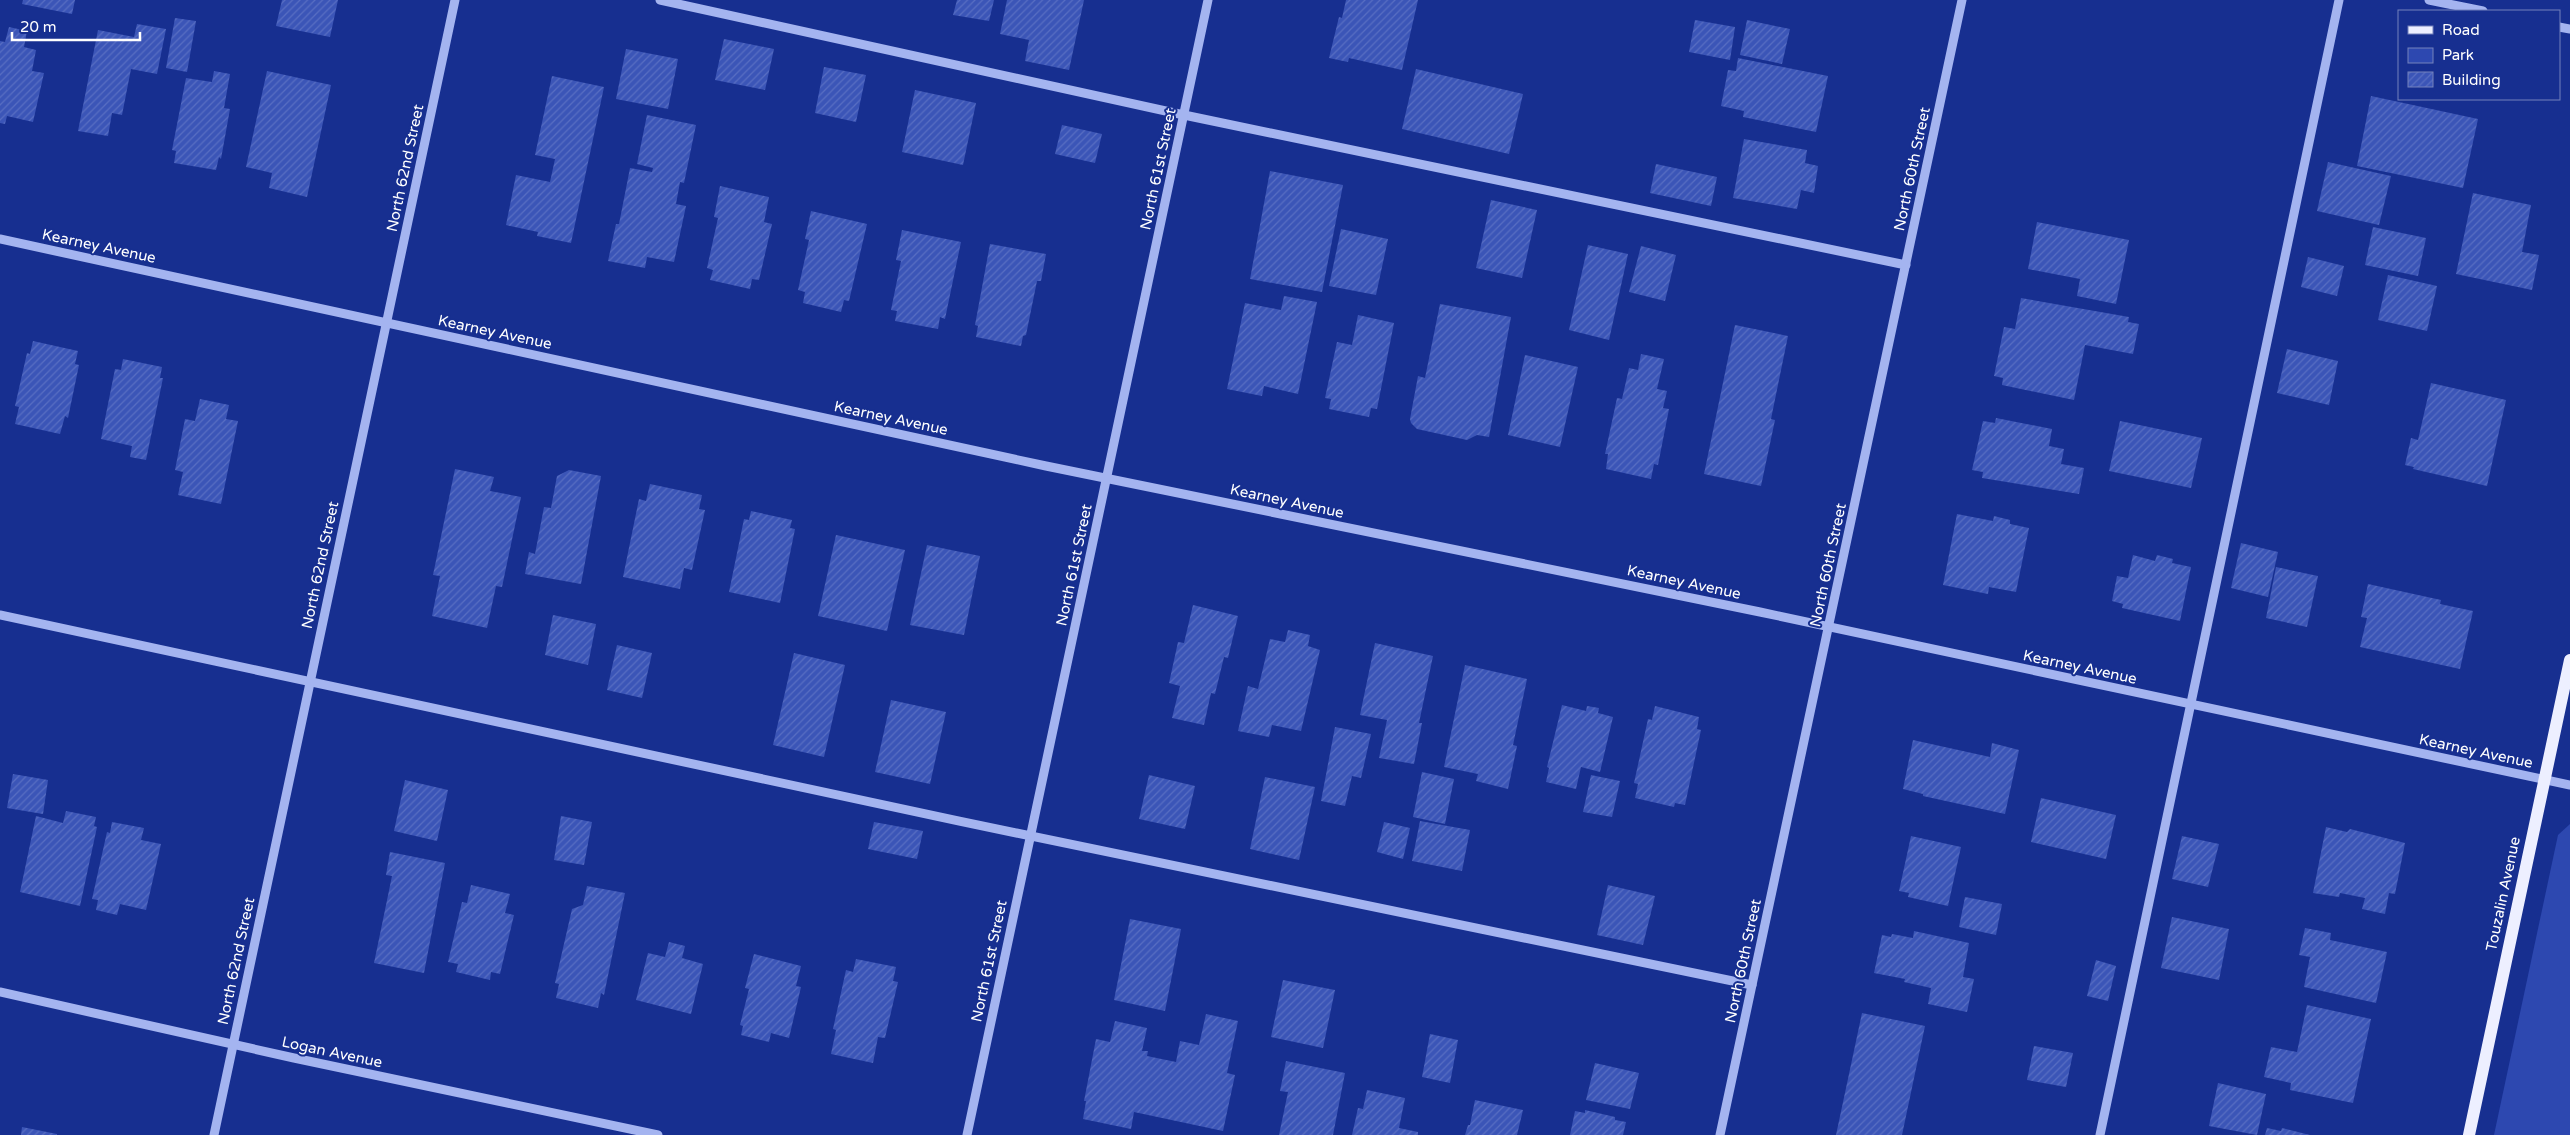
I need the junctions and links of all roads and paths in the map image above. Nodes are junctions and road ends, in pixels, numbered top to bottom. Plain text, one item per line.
1 (455, 0) edge
2 (660, 0) edge
3 (1208, 0) edge
4 (1962, 0) edge
5 (2339, 0) edge
6 (2430, 0) edge
7 (2478, 10) edge
8 (1184, 115) junction
9 (0, 239) edge
10 (1906, 265) junction
11 (386, 322) junction
12 (1106, 478) junction
13 (0, 615) edge
14 (1829, 626) junction
15 (2570, 660) edge
16 (309, 683) junction
17 (2189, 704) junction
18 (2543, 780) junction
19 (2570, 785) edge
20 (1029, 837) junction
21 (1752, 985) junction
22 (0, 992) edge
23 (233, 1044) junction
24 (214, 1135) edge
25 (658, 1135) edge
26 (966, 1135) edge
27 (1720, 1135) edge
28 (2100, 1135) edge
29 (2469, 1135) edge

1 - 11 street, North 62nd Street
2 - 8 street
3 - 8 street, North 61st Street
4 - 10 street, North 60th Street
5 - 17 street
6 - 7 street
8 - 10 street
8 - 12 street, North 61st Street
9 - 11 street, Kearney Avenue
10 - 14 street, North 60th Street
11 - 12 street, Kearney Avenue
11 - 16 street, North 62nd Street
12 - 14 street, Kearney Avenue
12 - 20 street, North 61st Street
13 - 16 street
14 - 17 street, Kearney Avenue
14 - 21 street, North 60th Street
15 - 18 main road, Touzalin Avenue
16 - 20 street
16 - 23 street, North 62nd Street
17 - 18 street, Kearney Avenue
17 - 28 street
18 - 19 street, Kearney Avenue
18 - 29 main road, Touzalin Avenue
20 - 21 street
20 - 26 street, North 61st Street
21 - 27 street, North 60th Street
22 - 23 street, Logan Avenue
23 - 24 street, North 62nd Street
23 - 25 street, Logan Avenue

